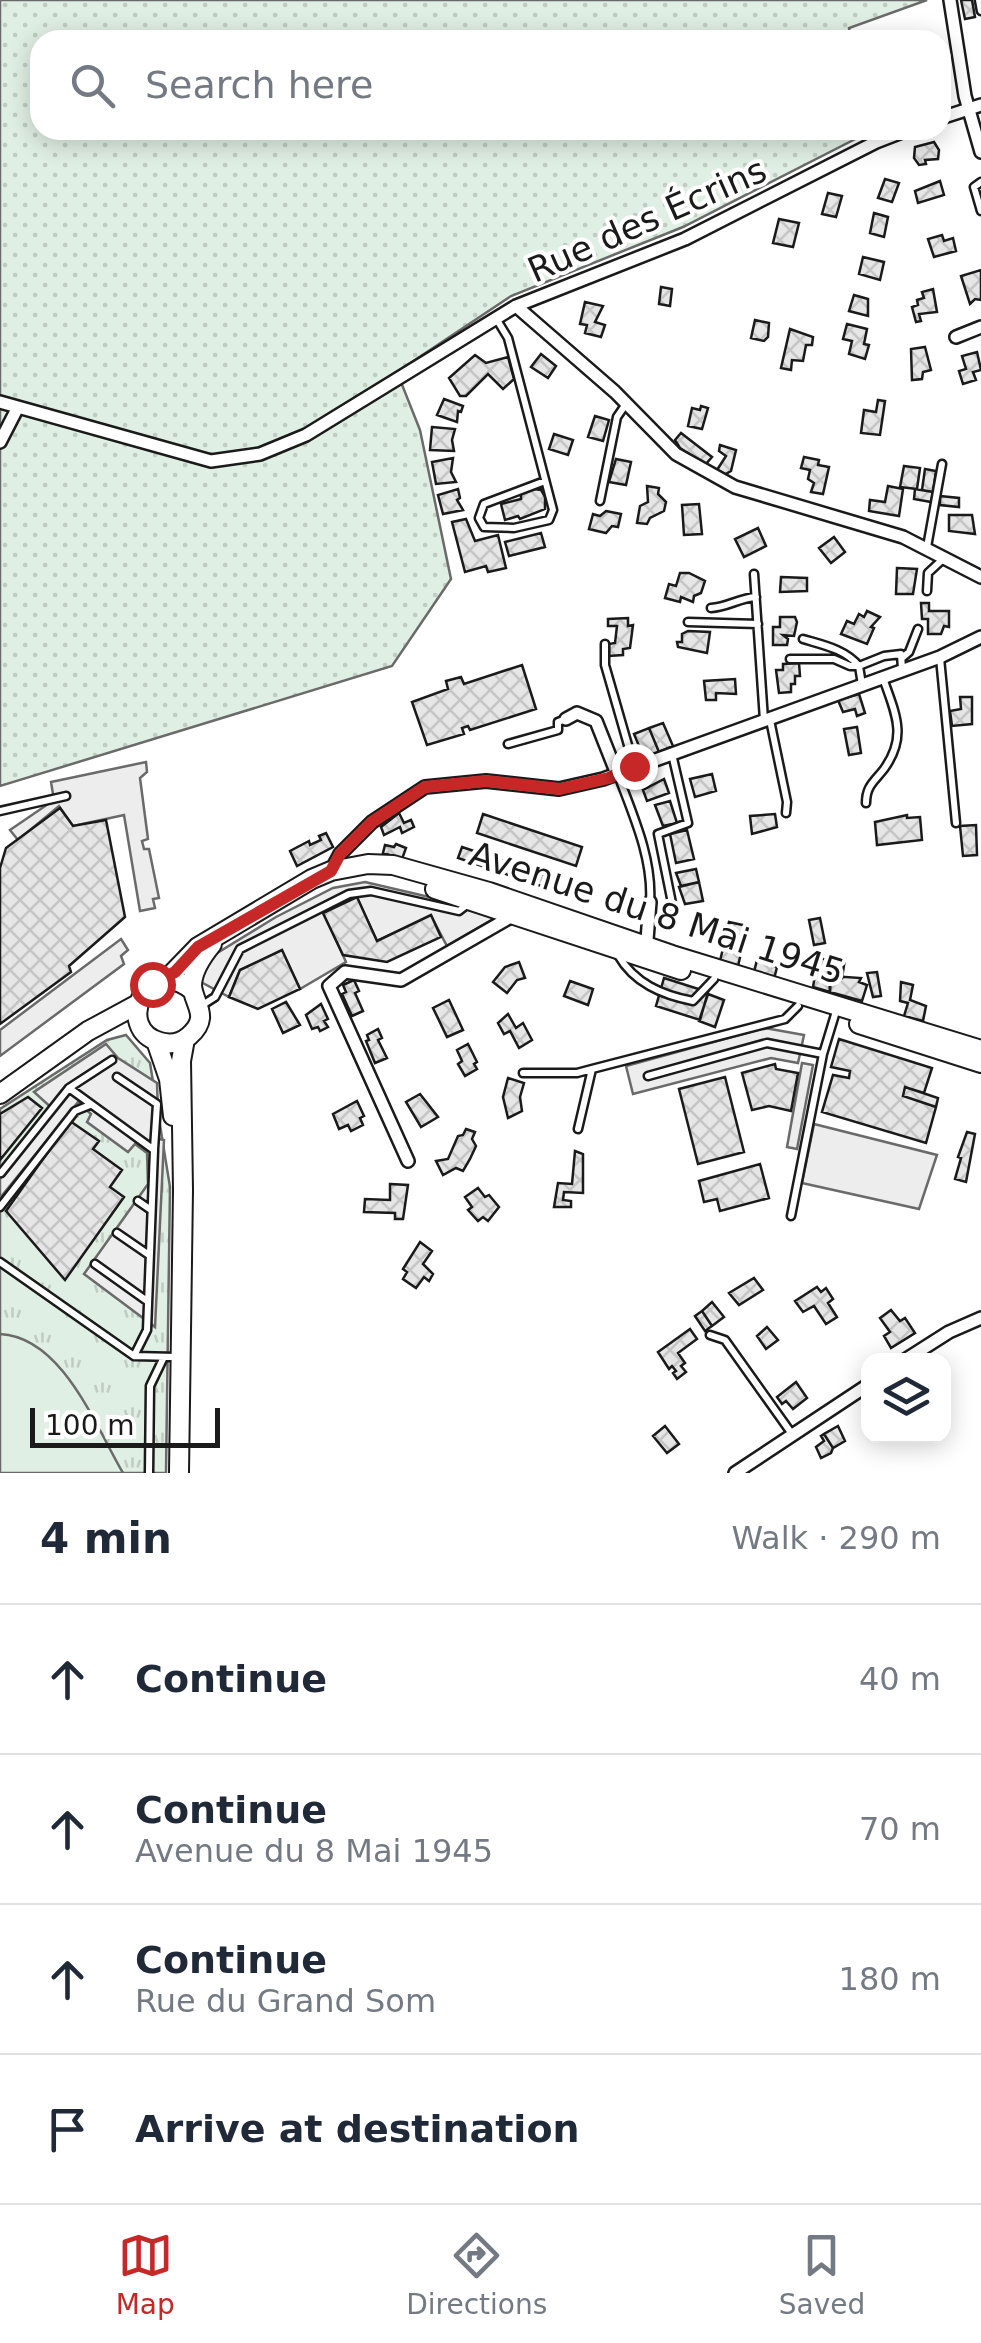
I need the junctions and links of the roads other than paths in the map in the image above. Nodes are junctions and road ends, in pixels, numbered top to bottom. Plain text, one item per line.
1 (950, 0) edge
2 (979, 0) edge
3 (981, 11) edge
4 (981, 105) edge
5 (968, 110) junction
6 (951, 115) edge
7 (881, 140) edge
8 (981, 152) edge
9 (981, 182) edge
10 (981, 211) edge
11 (516, 306) junction
12 (496, 318) junction
13 (981, 327) edge
14 (956, 337) dead end
15 (0, 402) edge
16 (626, 403) junction
17 (18, 407) junction
18 (0, 442) edge
19 (942, 464) dead end
20 (545, 480) junction
21 (600, 501) dead end
22 (927, 547) junction
23 (945, 556) junction
24 (754, 574) dead end
25 (981, 577) edge
26 (927, 591) dead end
27 (756, 597) junction
28 (711, 608) dead end
29 (688, 622) dead end
30 (758, 624) junction
31 (918, 630) dead end
32 (981, 637) edge
33 (803, 639) dead end
34 (604, 644) dead end
35 (940, 657) junction
36 (790, 659) dead end
37 (902, 665) junction
38 (859, 666) junction
39 (883, 677) junction
40 (862, 686) junction
41 (566, 719) joint
42 (767, 721) junction
43 (508, 744) dead end
44 (672, 753) junction
45 (634, 766) junction
46 (617, 774) junction
47 (66, 796) dead end
48 (866, 803) dead end
49 (0, 811) edge
50 (786, 814) dead end
51 (956, 823) dead end
52 (331, 871) junction
53 (312, 880) junction
54 (482, 896) junction
55 (650, 902) joint
56 (518, 908) junction
57 (673, 908) dead end
58 (215, 939) junction
59 (618, 948) junction
60 (646, 952) junction
61 (166, 980) junction
62 (714, 980) junction
63 (196, 999) junction
64 (138, 1004) junction
65 (798, 1006) junction
66 (836, 1011) junction
67 (141, 1028) junction
68 (88, 1031) junction
69 (185, 1039) junction
70 (156, 1041) junction
71 (981, 1050) edge
72 (823, 1054) junction
73 (112, 1060) dead end
74 (981, 1063) edge
75 (592, 1070) junction
76 (524, 1073) dead end
77 (648, 1076) dead end
78 (117, 1077) dead end
79 (69, 1088) junction
80 (0, 1094) edge
81 (91, 1104) junction
82 (578, 1129) dead end
83 (180, 1135) junction
84 (154, 1150) junction
85 (408, 1161) dead end
86 (2, 1173) edge
87 (138, 1201) dead end
88 (0, 1207) edge
89 (152, 1210) junction
90 (791, 1216) dead end
91 (117, 1233) dead end
92 (150, 1256) junction
93 (0, 1262) edge
94 (95, 1264) dead end
95 (148, 1302) junction
96 (981, 1318) edge
97 (710, 1336) dead end
98 (916, 1353) edge
99 (134, 1356) junction
100 (173, 1357) junction
101 (861, 1389) edge
102 (793, 1435) junction
103 (148, 1473) edge
104 (179, 1473) edge
105 (734, 1473) edge

1 - 5 street
2 - 3 lane
4 - 5 street
5 - 6 street
5 - 8 street
7 - 11 street, Rue des Écrins
9 - 10 lane
11 - 12 street, Rue des Écrins
11 - 16 street
12 - 17 street, Rue des Écrins
12 - 20 lane
13 - 14 street
15 - 17 street, Rue des Écrins
16 - 21 lane
16 - 22 street
17 - 18 street
19 - 22 lane
20 - 20 lane
22 - 23 street
23 - 25 street
23 - 26 lane
24 - 27 lane
27 - 28 lane
27 - 30 lane
29 - 30 lane
30 - 42 lane
31 - 37 lane
32 - 35 street
33 - 38 lane
34 - 45 lane
35 - 37 street
35 - 51 lane
36 - 38 lane
37 - 38 lane
37 - 39 street
38 - 40 lane
39 - 40 street
39 - 48 lane
40 - 42 street
41 - 43 lane
41 - 46 street
42 - 44 street
42 - 50 lane
44 - 45 street
44 - 57 lane
45 - 46 street
46 - 52 street
46 - 55 lane
47 - 49 lane
52 - 53 main road, Avenue du 8 Mai 1945
52 - 54 main road, Avenue du 8 Mai 1945
53 - 54 main road, Avenue du 8 Mai 1945
53 - 58 main road, Avenue du 8 Mai 1945
54 - 56 main road, Avenue du 8 Mai 1945
54 - 63 lane
55 - 60 street
56 - 59 main road, Avenue du 8 Mai 1945
56 - 60 main road, Avenue du 8 Mai 1945
56 - 85 street
58 - 61 main road, Avenue du 8 Mai 1945
58 - 63 main road
59 - 60 main road, Avenue du 8 Mai 1945
59 - 62 lane
60 - 62 main road, Avenue du 8 Mai 1945
60 - 66 main road, Avenue du 8 Mai 1945
61 - 63 main road
61 - 64 main road
62 - 65 main road, Avenue du 8 Mai 1945
63 - 69 main road
64 - 67 main road
64 - 68 main road
65 - 66 main road, Avenue du 8 Mai 1945
65 - 75 lane
66 - 71 main road, Avenue du 8 Mai 1945
66 - 72 lane
66 - 74 main road, Avenue du 8 Mai 1945
67 - 68 main road
67 - 70 main road
68 - 80 main road
69 - 70 main road
69 - 83 main road
70 - 83 main road
72 - 77 lane
72 - 90 lane
73 - 79 lane
75 - 76 lane
75 - 82 lane
78 - 84 lane
79 - 81 lane
79 - 86 lane
81 - 84 lane
81 - 88 lane
83 - 100 main road
84 - 89 lane
87 - 89 lane
89 - 92 lane
91 - 92 lane
92 - 95 lane
93 - 99 lane
94 - 95 lane
95 - 99 lane
96 - 98 street
97 - 102 lane
99 - 100 lane
100 - 103 lane
100 - 104 main road
101 - 102 street
102 - 105 street

